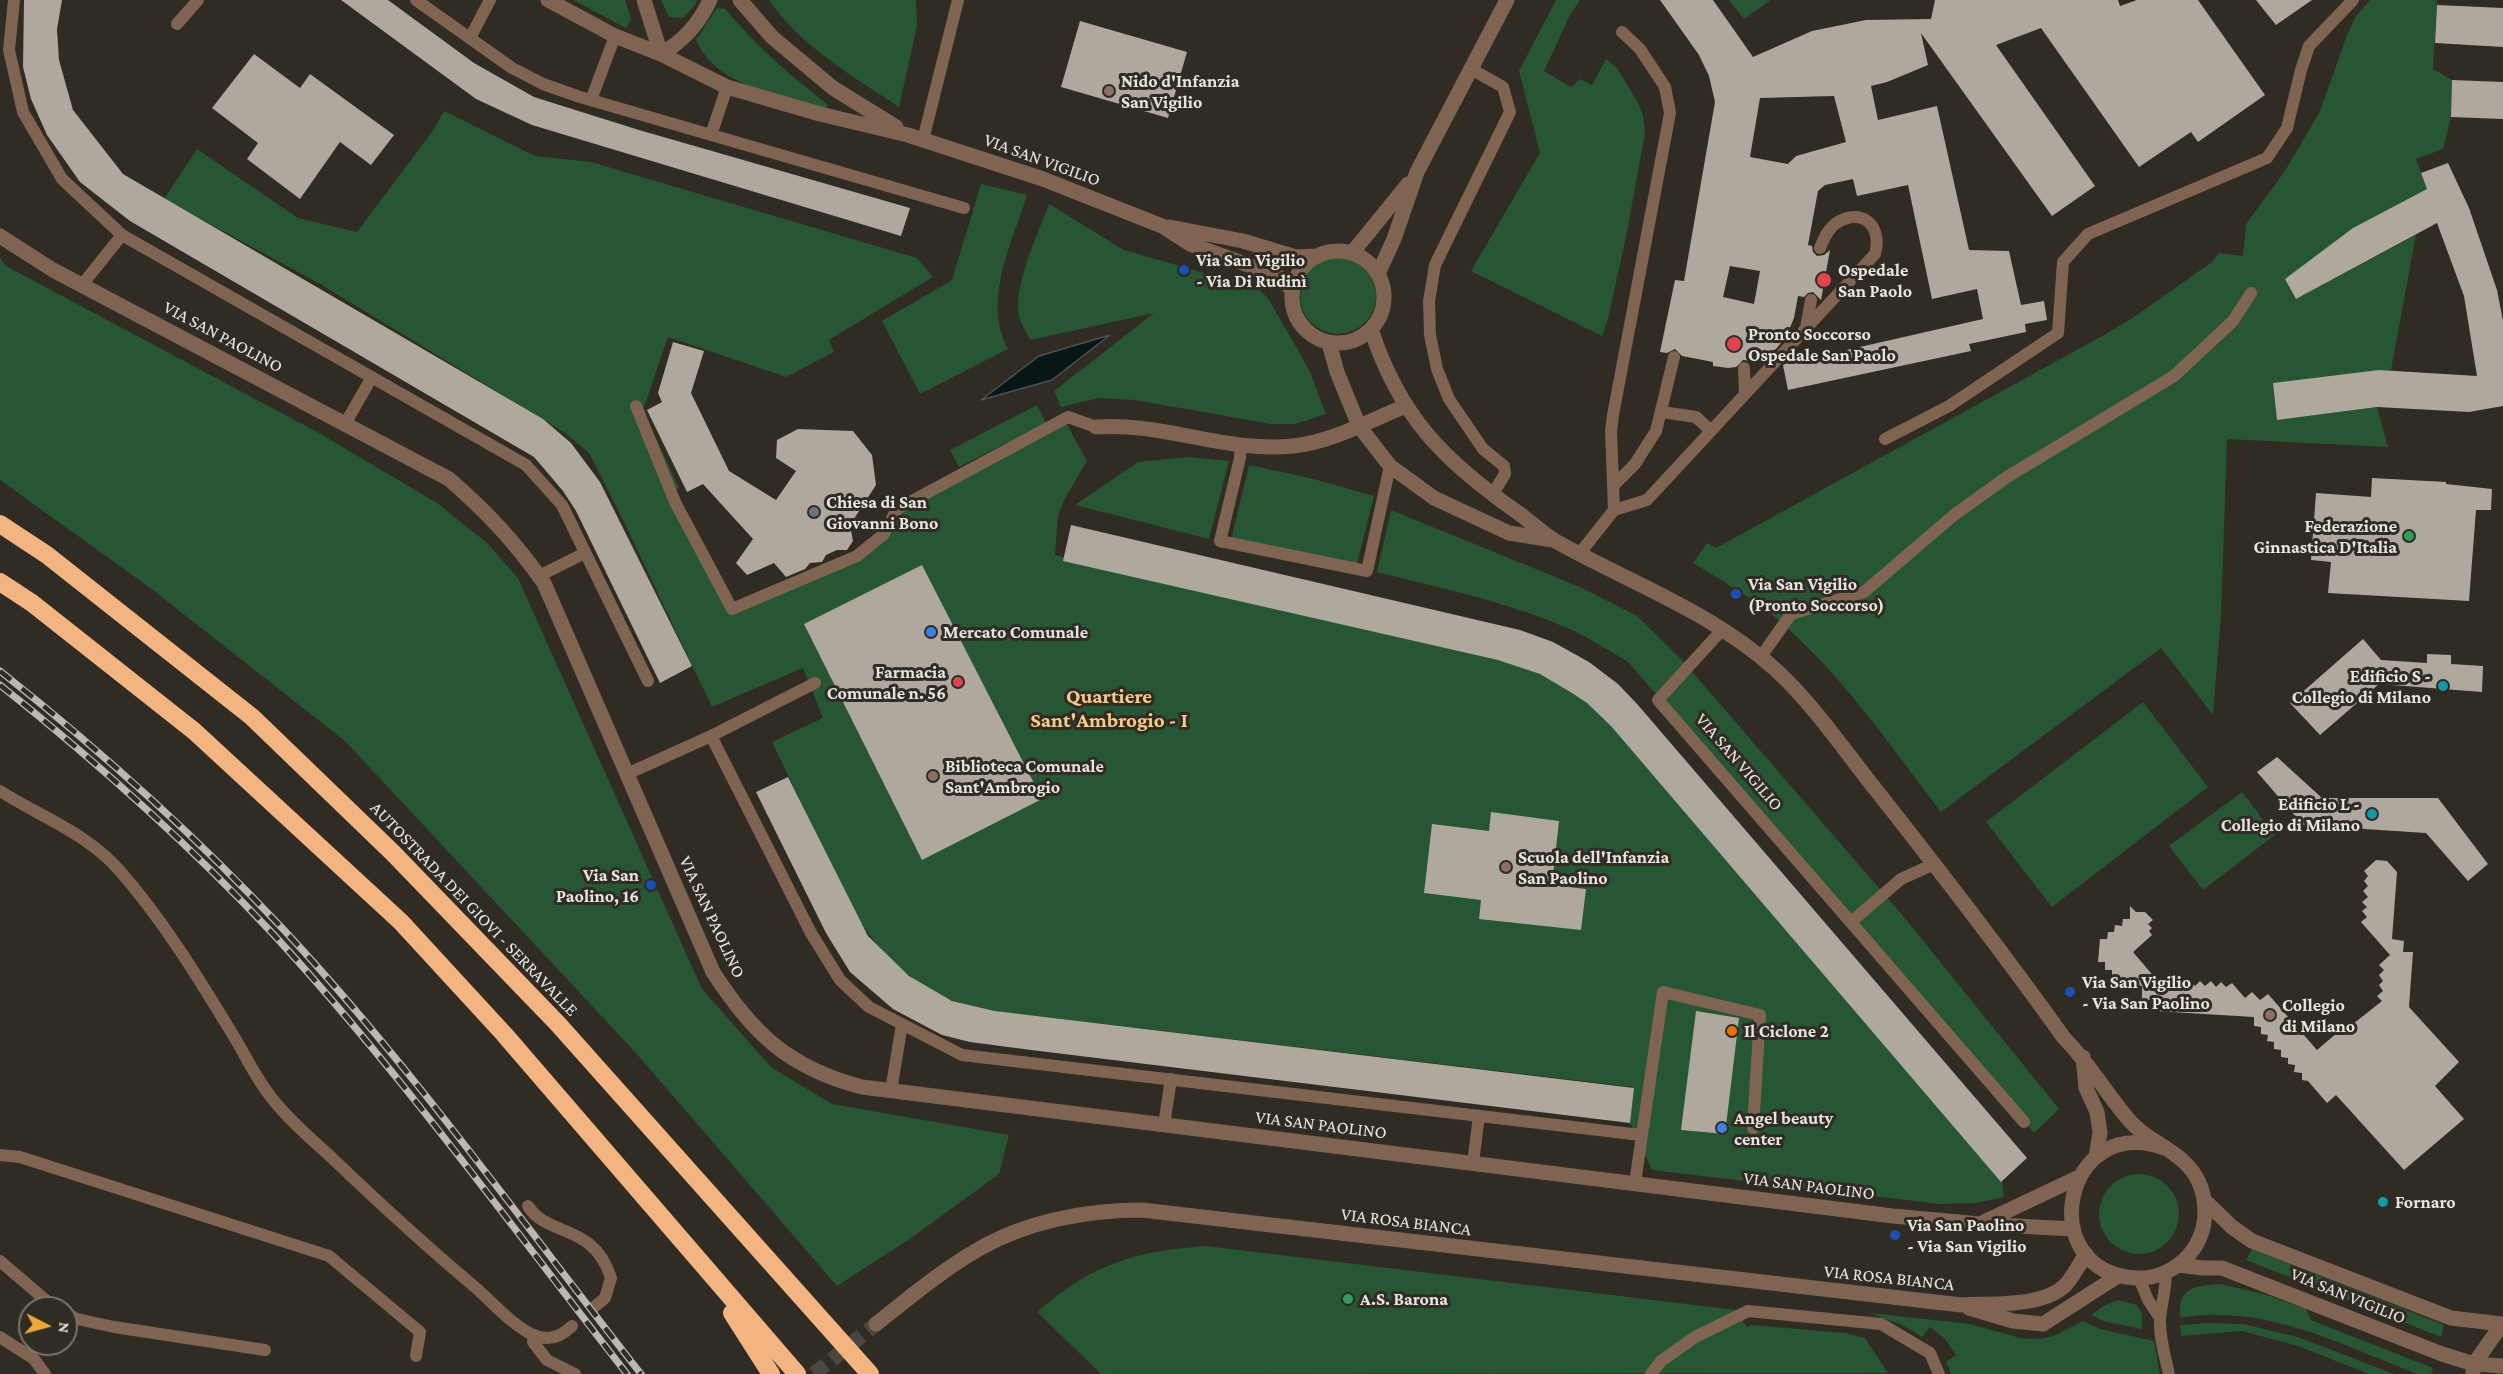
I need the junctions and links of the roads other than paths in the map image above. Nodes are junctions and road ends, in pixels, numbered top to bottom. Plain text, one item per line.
1 (14, 0) edge
2 (198, 0) edge
3 (416, 0) edge
4 (490, 0) edge
5 (548, 0) edge
6 (644, 0) edge
7 (710, 0) edge
8 (740, 0) edge
9 (958, 0) edge
10 (1507, 0) edge
11 (2353, 0) edge
12 (177, 24) dead end
13 (1622, 32) dead end
14 (615, 36) junction
15 (470, 38) junction
16 (661, 54) junction
17 (1471, 69) junction
18 (727, 87) junction
19 (591, 100) junction
20 (711, 135) junction
21 (908, 135) junction
22 (923, 140) junction
23 (1417, 172) junction
24 (964, 208) dead end
25 (1162, 226) junction
26 (122, 235) junction
27 (0, 236) edge
28 (1820, 248) dead end
29 (1352, 253) junction
30 (1316, 256) junction
31 (1378, 274) junction
32 (82, 285) junction
33 (1292, 290) junction
34 (2251, 293) dead end
35 (1811, 300) dead end
36 (1806, 328) junction
37 (1371, 329) junction
38 (1329, 343) junction
39 (1674, 357) dead end
40 (1744, 368) dead end
41 (372, 376) junction
42 (1745, 394) junction
43 (636, 406) dead end
44 (1406, 406) junction
45 (1662, 412) junction
46 (345, 424) junction
47 (1359, 426) junction
48 (1096, 427) joint
49 (1711, 431) junction
50 (1885, 440) dead end
51 (1241, 444) junction
52 (1390, 466) junction
53 (1613, 486) junction
54 (1492, 495) junction
55 (1614, 510) junction
56 (0, 524) edge
57 (1555, 540) junction
58 (585, 553) junction
59 (1580, 553) junction
60 (539, 576) junction
61 (0, 582) edge
62 (1722, 630) junction
63 (1760, 658) junction
64 (648, 681) dead end
65 (815, 683) dead end
66 (711, 736) junction
67 (627, 774) junction
68 (0, 791) edge
69 (1934, 864) junction
70 (1851, 922) junction
71 (902, 1024) junction
72 (2084, 1057) junction
73 (1171, 1079) junction
74 (891, 1090) junction
75 (1479, 1116) junction
76 (2024, 1122) dead end
77 (1164, 1125) junction
78 (1753, 1128) dead end
79 (1641, 1135) junction
80 (2164, 1148) junction
81 (0, 1155) edge
82 (2096, 1157) junction
83 (1473, 1163) junction
84 (2079, 1177) junction
85 (1635, 1183) junction
86 (2204, 1200) junction
87 (528, 1206) dead end
88 (1980, 1224) junction
89 (2073, 1229) junction
90 (2086, 1254) junction
91 (0, 1261) edge
92 (705, 1268) junction
93 (2172, 1268) junction
94 (2118, 1276) junction
95 (2139, 1278) junction
96 (41, 1296) edge
97 (1961, 1305) junction
98 (593, 1308) dead end
99 (2160, 1318) junction
100 (78, 1319) edge
101 (2503, 1323) edge
102 (876, 1324) tunnel mouth
103 (572, 1326) dead end
104 (534, 1335) junction
105 (0, 1337) edge
106 (265, 1350) dead end
107 (416, 1356) dead end
108 (2497, 1368) edge
109 (2473, 1369) edge
110 (45, 1374) edge
111 (575, 1374) edge
112 (771, 1374) edge
113 (797, 1374) edge
114 (870, 1374) edge
115 (1651, 1374) edge
116 (1939, 1374) edge
117 (2169, 1374) edge

1 - 26 lane, VIA SAN PAOLINO
2 - 12 lane
3 - 15 lane
4 - 15 lane
5 - 14 street, VIA SAN VIGILIO
6 - 16 street
7 - 16 street
8 - 21 street, VIA SAN VIGILIO
9 - 22 lane
10 - 17 street
11 - 50 lane
13 - 53 lane
14 - 16 street, VIA SAN VIGILIO
14 - 19 lane
15 - 19 lane
16 - 18 street, VIA SAN VIGILIO
17 - 23 street
17 - 54 lane
18 - 20 lane
18 - 21 street, VIA SAN VIGILIO
19 - 20 lane
20 - 24 lane
21 - 22 street, VIA SAN VIGILIO
22 - 25 street, VIA SAN VIGILIO
23 - 29 street
23 - 31 street
25 - 30 street, VIA SAN VIGILIO
25 - 33 street, VIA SAN VIGILIO
26 - 32 lane
26 - 41 lane, VIA SAN PAOLINO
27 - 32 street, VIA SAN PAOLINO
28 - 36 lane
29 - 30 street
29 - 31 street
30 - 33 street
31 - 37 street
32 - 46 street, VIA SAN PAOLINO
33 - 38 street
34 - 63 lane
35 - 36 lane
36 - 42 lane
37 - 38 street
37 - 44 street, VIA SAN VIGILIO
38 - 47 street, VIA SAN VIGILIO
39 - 45 lane
40 - 42 lane
41 - 46 lane
41 - 58 lane, VIA SAN PAOLINO
42 - 49 lane
43 - 48 lane
44 - 47 street
44 - 54 street, VIA SAN VIGILIO
45 - 49 lane
45 - 53 lane
46 - 60 street, VIA SAN PAOLINO
47 - 51 street
47 - 52 street, VIA SAN VIGILIO
48 - 51 street
49 - 55 lane
51 - 52 lane
52 - 57 street, VIA SAN VIGILIO
53 - 55 lane
54 - 57 street, VIA SAN VIGILIO
55 - 59 lane
56 - 114 highway, AUTOSTRADA DEI GIOVI - SERRAVALLE
57 - 59 street, VIA SAN VIGILIO
58 - 60 lane
58 - 64 lane, VIA SAN PAOLINO
59 - 62 street, VIA SAN VIGILIO
60 - 67 street, VIA SAN PAOLINO
61 - 92 highway
62 - 63 street, VIA SAN VIGILIO
62 - 70 lane, VIA SAN VIGILIO
63 - 69 street, VIA SAN VIGILIO
65 - 66 lane
66 - 67 lane
66 - 71 lane, VIA SAN PAOLINO
67 - 74 street, VIA SAN PAOLINO
68 - 104 lane
69 - 70 lane
69 - 72 street, VIA SAN VIGILIO
70 - 76 lane, VIA SAN VIGILIO
71 - 73 lane, VIA SAN PAOLINO
71 - 74 lane
72 - 80 street, VIA SAN VIGILIO
72 - 82 street
73 - 75 lane, VIA SAN PAOLINO
73 - 77 lane
74 - 77 street, VIA SAN PAOLINO
75 - 79 lane, VIA SAN PAOLINO
75 - 83 lane
77 - 83 street, VIA SAN PAOLINO
78 - 79 lane
79 - 85 lane
80 - 82 street, VIA SAN VIGILIO
80 - 86 street, VIA SAN VIGILIO
81 - 107 lane
82 - 84 street, VIA SAN VIGILIO
83 - 85 street, VIA SAN PAOLINO
84 - 88 street
84 - 89 street, VIA SAN VIGILIO
85 - 88 street, VIA SAN PAOLINO
86 - 93 street, VIA SAN VIGILIO
86 - 101 street, VIA SAN VIGILIO
87 - 98 lane
88 - 89 street, VIA SAN PAOLINO
89 - 90 street, VIA SAN VIGILIO
90 - 94 street, VIA SAN VIGILIO
90 - 97 street, VIA ROSA BIANCA
91 - 96 lane
92 - 112 highway
92 - 113 highway
93 - 95 street, VIA SAN VIGILIO
93 - 99 lane
93 - 109 street, VIA SAN VIGILIO
94 - 95 street, VIA SAN VIGILIO
94 - 97 street, VIA ROSA BIANCA
95 - 99 lane
97 - 102 street, VIA ROSA BIANCA
99 - 117 lane
100 - 106 lane
101 - 108 street
101 - 109 street
103 - 104 lane
104 - 111 lane
105 - 110 lane
108 - 109 street, VIA SAN VIGILIO
115 - 116 lane

